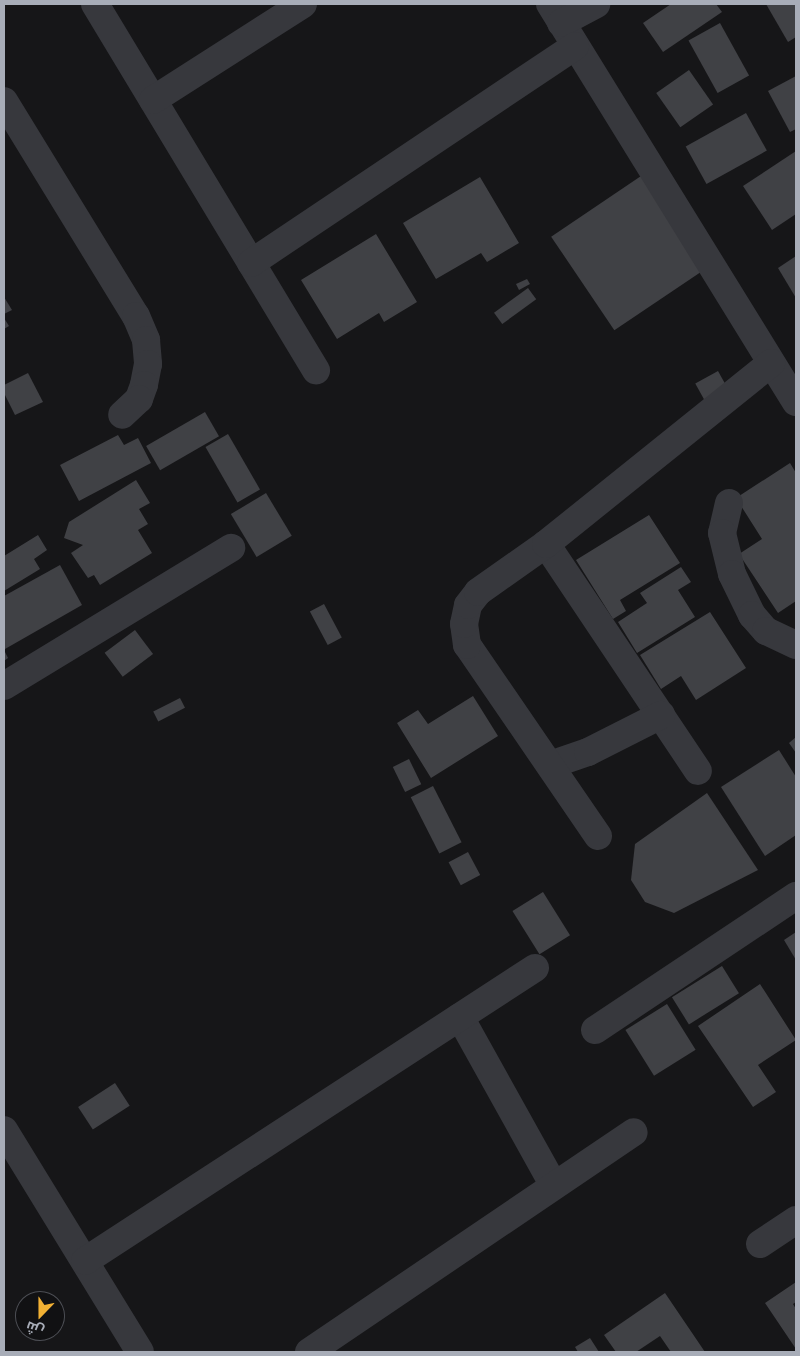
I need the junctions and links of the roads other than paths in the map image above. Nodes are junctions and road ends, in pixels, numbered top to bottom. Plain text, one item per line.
1 (94, 4) edge
2 (303, 4) edge
3 (596, 4) edge
4 (555, 13) edge
5 (575, 46) junction
6 (4, 100) edge
7 (153, 100) junction
8 (251, 263) junction
9 (771, 363) junction
10 (316, 370) dead end
11 (796, 402) edge
12 (122, 415) dead end
13 (729, 503) dead end
14 (546, 544) junction
15 (231, 548) dead end
16 (796, 645) edge
17 (4, 686) edge
18 (661, 715) junction
19 (550, 765) junction
20 (698, 771) dead end
21 (598, 836) dead end
22 (796, 896) edge
23 (535, 968) dead end
24 (460, 1017) junction
25 (596, 1030) dead end
26 (4, 1130) edge
27 (634, 1132) dead end
28 (554, 1186) junction
29 (796, 1220) edge
30 (760, 1244) dead end
31 (84, 1261) junction
32 (140, 1352) edge
33 (309, 1352) edge

1 - 7 street
2 - 7 street
3 - 4 street
4 - 5 street
5 - 8 street
5 - 9 street
6 - 12 street
7 - 8 street
8 - 10 street
9 - 11 street
9 - 14 street
13 - 16 street
14 - 18 street
14 - 19 street
15 - 17 street
18 - 19 street
18 - 20 street
19 - 21 street
22 - 25 street
23 - 24 street
24 - 28 street
24 - 31 street
26 - 31 street
27 - 28 street
28 - 33 street
29 - 30 street
31 - 32 street

